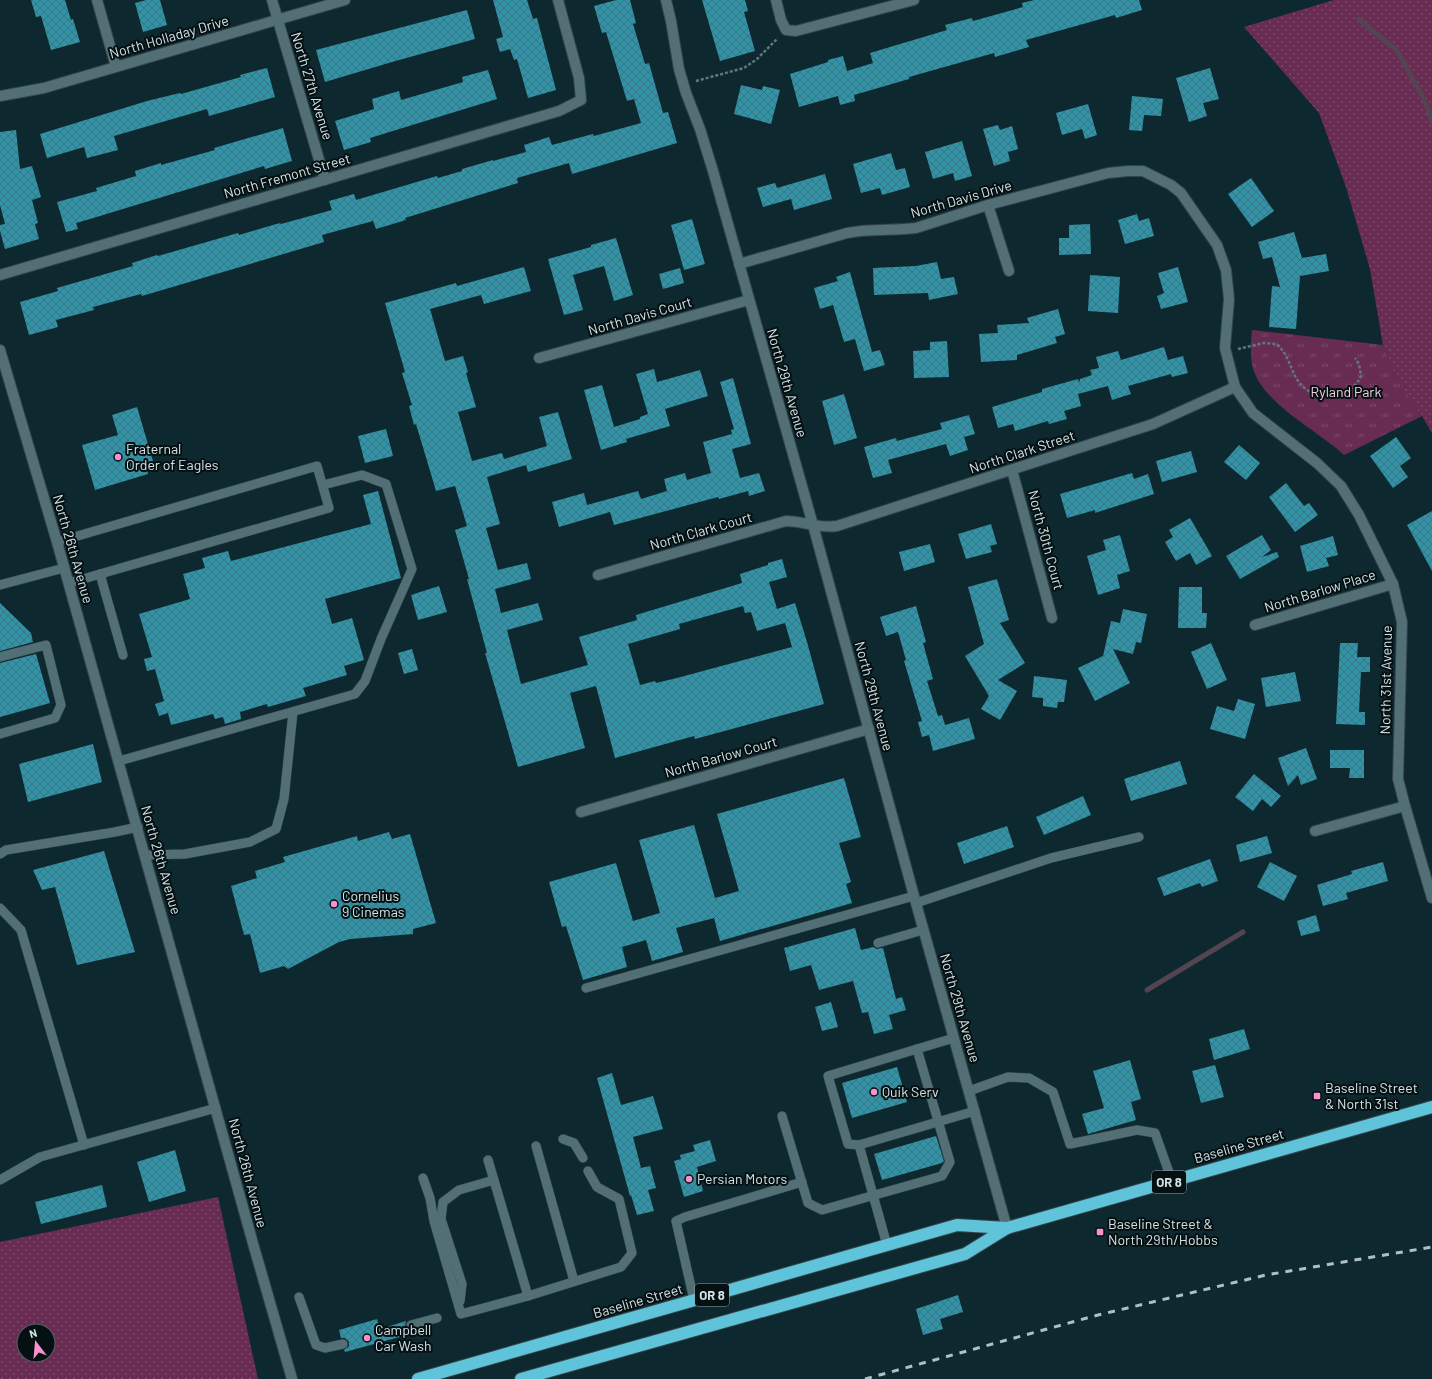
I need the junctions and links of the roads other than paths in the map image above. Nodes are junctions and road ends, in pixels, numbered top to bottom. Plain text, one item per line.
1 (97, 0) edge
2 (272, 0) edge
3 (345, 0) edge
4 (558, 0) edge
5 (666, 0) edge
6 (776, 0) edge
7 (914, 0) edge
8 (278, 20) junction
9 (116, 67) junction
10 (0, 96) edge
11 (1143, 171) joint
12 (325, 180) junction
13 (988, 205) junction
14 (739, 264) junction
15 (1009, 272) dead end
16 (0, 275) edge
17 (749, 300) junction
18 (0, 350) edge
19 (539, 358) dead end
20 (1235, 387) junction
21 (1012, 470) junction
22 (323, 486) junction
23 (812, 525) junction
24 (57, 542) junction
25 (64, 568) junction
26 (100, 574) junction
27 (598, 575) dead end
28 (69, 583) junction
29 (1393, 584) junction
30 (0, 585) edge
31 (1052, 618) dead end
32 (1255, 625) dead end
33 (123, 655) dead end
34 (0, 657) edge
35 (293, 712) junction
36 (869, 730) junction
37 (0, 734) edge
38 (119, 761) junction
39 (1405, 806) junction
40 (581, 812) dead end
41 (138, 827) junction
42 (1315, 831) dead end
43 (1139, 837) dead end
44 (0, 854) edge
45 (146, 855) junction
46 (1432, 898) edge
47 (915, 899) junction
48 (0, 908) edge
49 (924, 930) junction
50 (878, 943) dead end
51 (586, 988) dead end
52 (954, 1038) junction
53 (918, 1049) junction
54 (969, 1091) junction
55 (1432, 1107) edge
56 (216, 1108) junction
57 (975, 1111) junction
58 (782, 1116) dead end
59 (938, 1122) junction
60 (563, 1139) dead end
61 (84, 1145) junction
62 (859, 1145) junction
63 (536, 1146) dead end
64 (583, 1158) dead end
65 (488, 1160) dead end
66 (588, 1171) dead end
67 (423, 1178) dead end
68 (0, 1180) edge
69 (494, 1180) junction
70 (1172, 1181) junction
71 (802, 1182) junction
72 (873, 1196) junction
73 (1008, 1228) junction
74 (887, 1245) junction
75 (574, 1281) junction
76 (528, 1296) junction
77 (299, 1297) dead end
78 (694, 1300) junction
79 (459, 1306) junction
80 (437, 1318) dead end
81 (411, 1325) dead end
82 (343, 1344) dead end
83 (292, 1379) edge
84 (418, 1379) edge
85 (521, 1379) edge

1 - 9 street
2 - 8 street, North 27th Avenue
3 - 8 street, North Holladay Drive
4 - 12 street, North Fremont Street
5 - 14 street, North 29th Avenue
6 - 7 street
8 - 9 street, North Holladay Drive
8 - 12 street, North 27th Avenue
9 - 10 street, North Holladay Drive
11 - 13 street, North Davis Drive
11 - 20 street, North 31st Avenue
12 - 16 street, North Fremont Street
13 - 14 street, North Davis Drive
13 - 15 street
14 - 17 street, North 29th Avenue
17 - 19 street, North Davis Court
17 - 23 street, North 29th Avenue
18 - 24 street, North 26th Avenue
20 - 21 street, North Clark Street
20 - 29 street, North 31st Avenue
21 - 23 street, North Clark Street
21 - 31 street, North 30th Court
22 - 24 lane
22 - 26 lane
22 - 35 lane
23 - 27 street, North Clark Court
23 - 36 street, North 29th Avenue
24 - 25 street, North 26th Avenue
25 - 28 street, North 26th Avenue
25 - 30 lane
26 - 28 lane
26 - 33 lane
28 - 38 street, North 26th Avenue
29 - 32 street, North Barlow Place
29 - 39 street, North 31st Avenue
34 - 37 lane
35 - 38 lane
35 - 45 lane
36 - 40 street, North Barlow Court
36 - 47 street, North 29th Avenue
38 - 41 street, North 26th Avenue
39 - 42 street
39 - 46 street, North 31st Avenue
41 - 44 lane
41 - 45 street, North 26th Avenue
43 - 47 lane
45 - 56 street, North 26th Avenue
47 - 49 street, North 29th Avenue
47 - 51 lane
48 - 61 lane
49 - 50 lane
49 - 52 street, North 29th Avenue
52 - 53 lane
52 - 54 street, North 29th Avenue
53 - 59 lane
53 - 62 lane
54 - 57 street, North 29th Avenue
54 - 70 lane
55 - 70 highway, Baseline Street / OR 8
56 - 61 lane
56 - 83 street, North 26th Avenue
57 - 59 lane
57 - 73 street, North 29th Avenue
58 - 71 lane
59 - 62 lane
59 - 72 lane
60 - 64 lane
61 - 68 lane
62 - 72 lane
63 - 75 lane
65 - 69 lane
66 - 75 lane
67 - 79 lane
69 - 76 lane
69 - 79 lane
70 - 73 highway, Baseline Street / OR 8
71 - 72 lane
71 - 78 lane
72 - 74 lane
73 - 74 highway, Baseline Street / OR 8
73 - 85 highway, Baseline Street / OR 8
74 - 78 highway, Baseline Street / OR 8
75 - 76 lane
76 - 79 lane
77 - 82 lane
78 - 84 highway, Baseline Street / OR 8
80 - 81 lane

